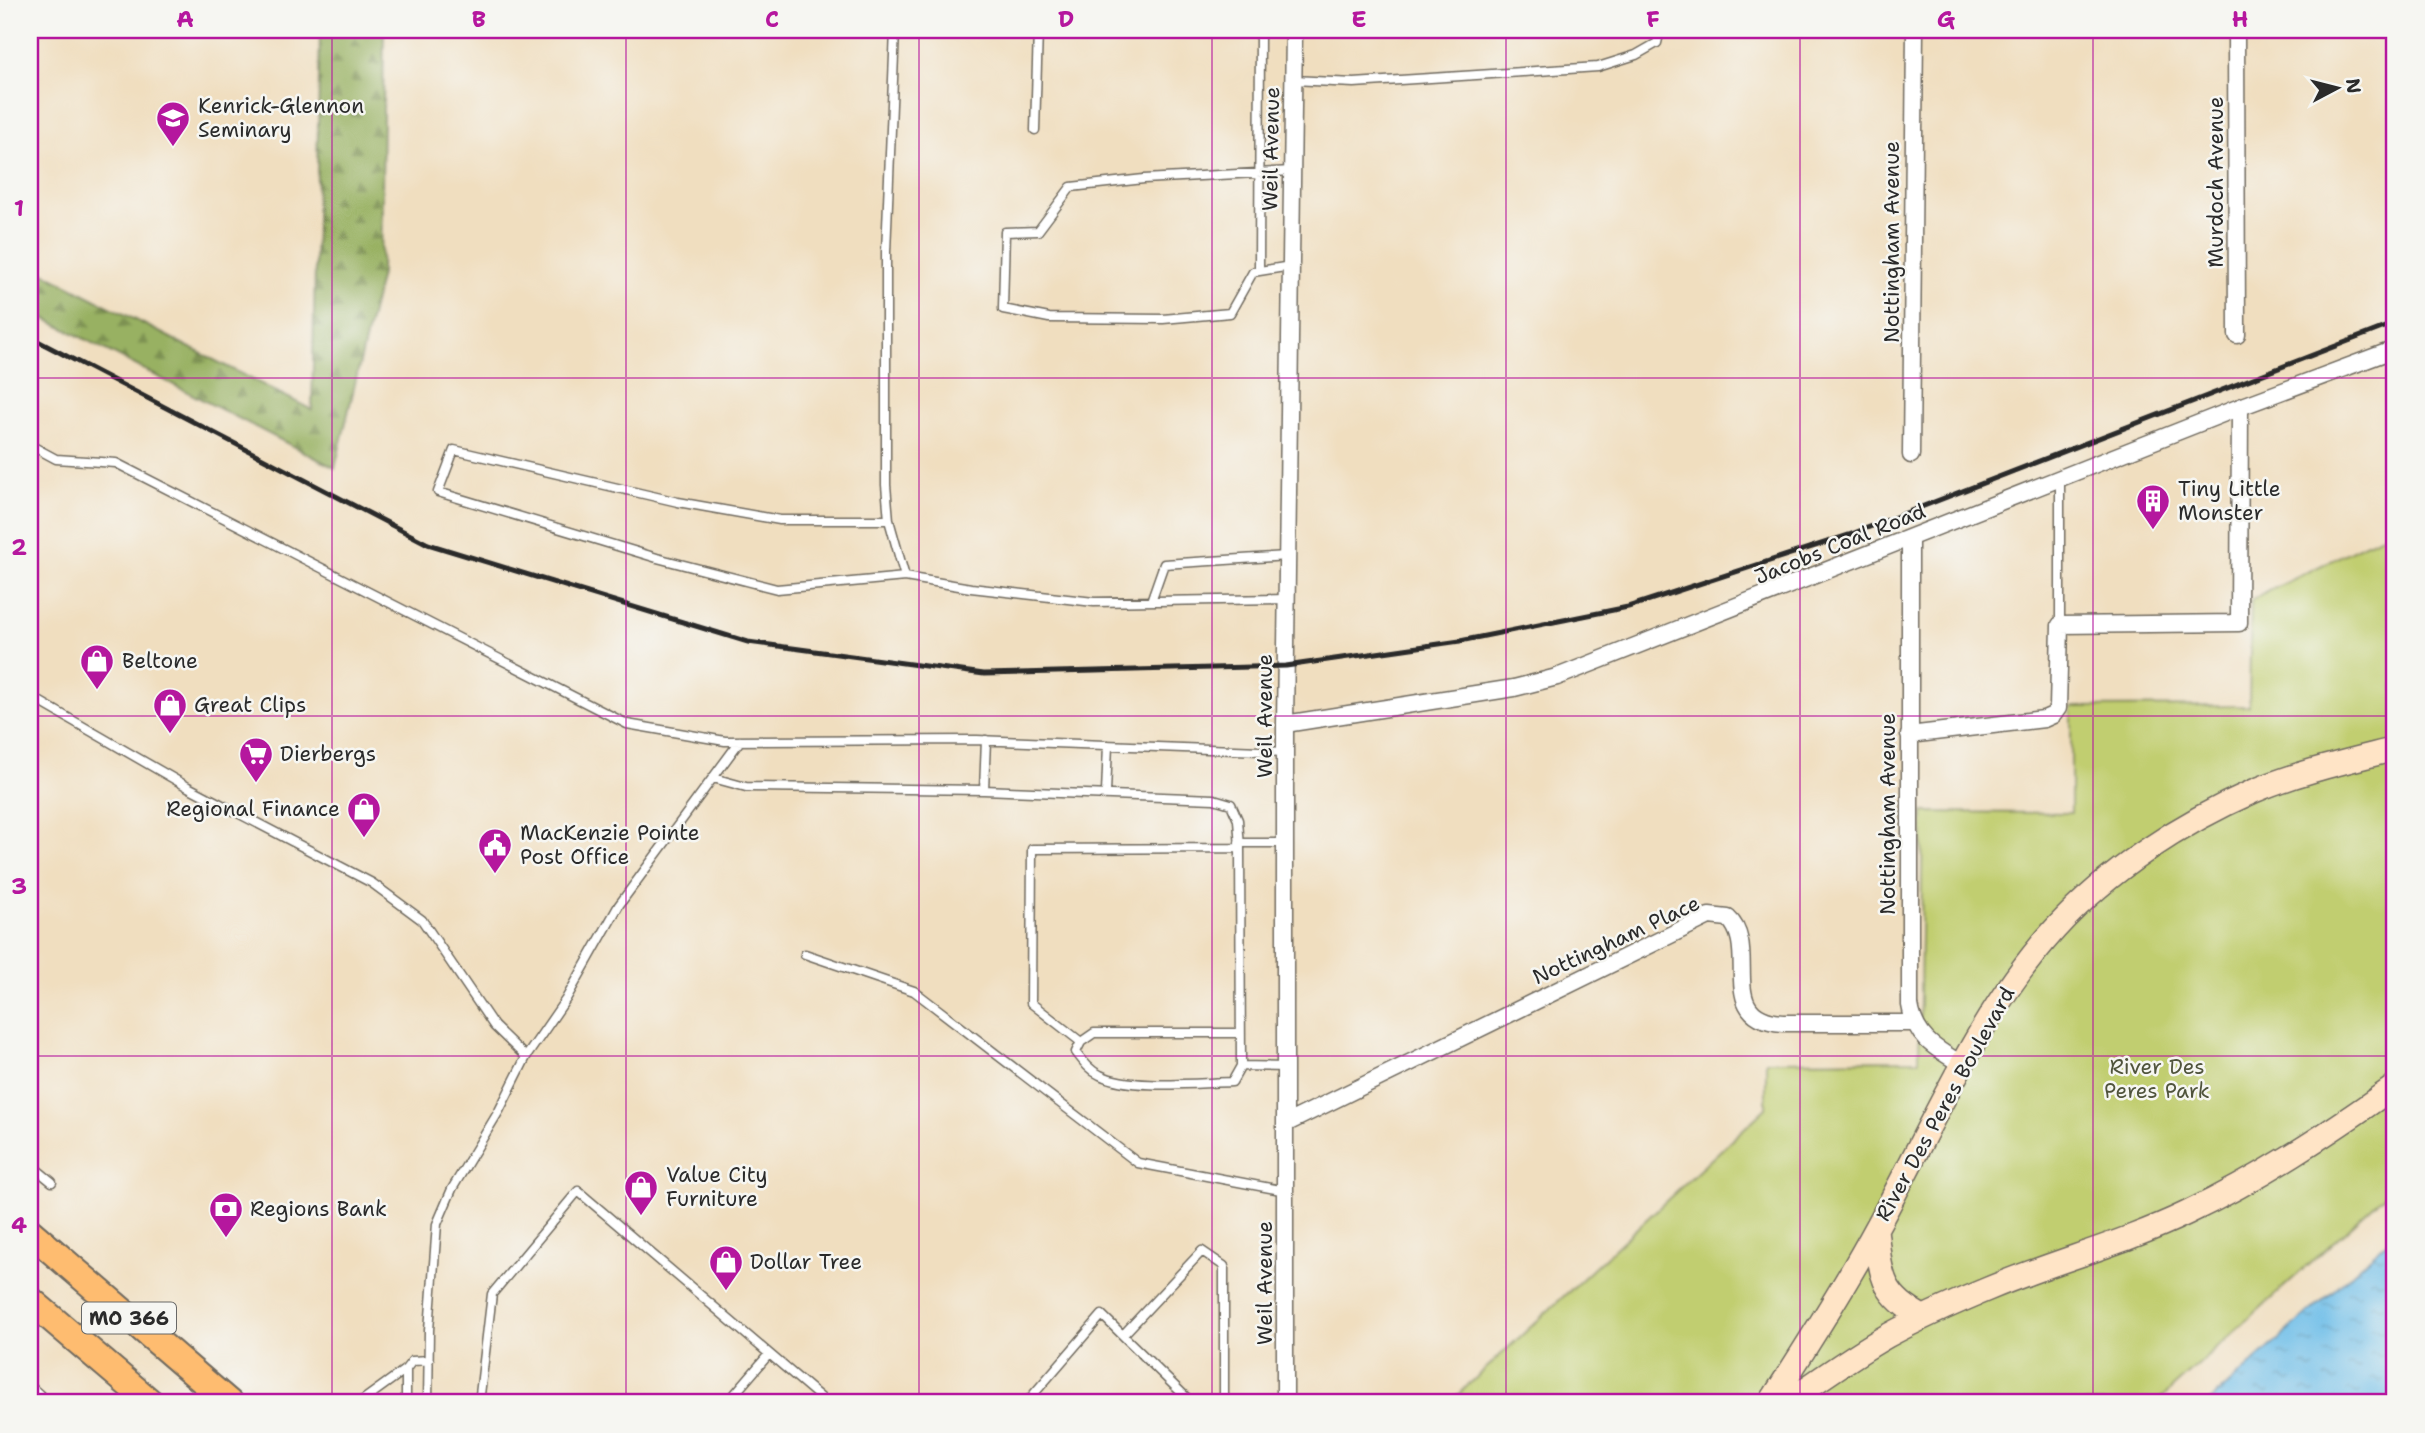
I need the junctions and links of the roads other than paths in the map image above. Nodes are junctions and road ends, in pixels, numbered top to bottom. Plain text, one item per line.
1 (895, 30) edge
2 (1038, 30) edge
3 (1260, 30) edge
4 (1294, 30) edge
5 (1660, 30) edge
6 (1914, 30) edge
7 (2236, 30) edge
8 (1293, 80) junction
9 (1035, 130) dead end
10 (1292, 171) junction
11 (1259, 174) junction
12 (1291, 266) junction
13 (1259, 271) junction
14 (2237, 335) dead end
15 (2395, 349) edge
16 (2240, 407) junction
17 (30, 445) edge
18 (1911, 455) dead end
19 (2060, 480) junction
20 (889, 520) junction
21 (1910, 539) junction
22 (1287, 556) junction
23 (905, 577) junction
24 (1286, 598) junction
25 (1151, 601) junction
26 (2060, 625) junction
27 (30, 696) edge
28 (1285, 724) junction
29 (1909, 735) junction
30 (986, 740) junction
31 (740, 741) junction
32 (1108, 745) junction
33 (2395, 749) edge
34 (1285, 752) junction
35 (713, 778) junction
36 (984, 790) junction
37 (1106, 793) junction
38 (1286, 843) junction
39 (1239, 846) junction
40 (805, 954) dead end
41 (1913, 1023) junction
42 (1240, 1033) junction
43 (1081, 1042) junction
44 (526, 1057) junction
45 (1963, 1065) junction
46 (1241, 1066) junction
47 (1286, 1067) junction
48 (2395, 1086) edge
49 (1287, 1123) junction
50 (30, 1164) edge
51 (52, 1182) dead end
52 (1286, 1191) junction
53 (1876, 1229) junction
54 (30, 1233) edge
55 (30, 1300) edge
56 (1923, 1317) junction
57 (1123, 1335) junction
58 (769, 1354) junction
59 (429, 1360) junction
60 (406, 1369) junction
61 (30, 1387) edge
62 (49, 1403) edge
63 (151, 1403) edge
64 (229, 1403) edge
65 (359, 1403) edge
66 (406, 1403) edge
67 (428, 1403) edge
68 (479, 1403) edge
69 (727, 1403) edge
70 (827, 1403) edge
71 (1026, 1403) edge
72 (1192, 1403) edge
73 (1224, 1403) edge
74 (1285, 1403) edge
75 (1770, 1403) edge
76 (1785, 1403) edge

1 - 20 lane
2 - 9 lane
3 - 11 lane
4 - 8 street, Weil Avenue
5 - 8 lane
6 - 18 street, Nottingham Avenue
7 - 14 street, Murdoch Avenue
8 - 10 street, Weil Avenue
10 - 11 lane
10 - 12 street, Weil Avenue
11 - 13 lane
11 - 13 lane
12 - 13 lane
12 - 22 street, Weil Avenue
15 - 16 street, Jacobs Coal Road
16 - 19 street, Jacobs Coal Road
16 - 26 street
17 - 31 lane
19 - 21 street, Jacobs Coal Road
19 - 26 lane
20 - 23 lane
20 - 23 lane
21 - 28 street, Jacobs Coal Road
21 - 29 street, Nottingham Avenue
22 - 24 street, Weil Avenue
22 - 25 lane
23 - 25 lane
24 - 25 lane
24 - 28 street, Weil Avenue
26 - 29 street
27 - 44 lane
28 - 34 street, Weil Avenue
29 - 41 street, Nottingham Avenue
30 - 31 lane
30 - 32 lane
30 - 36 lane
31 - 35 lane
32 - 34 lane
32 - 37 lane
33 - 45 main road, River Des Peres Boulevard
34 - 38 street, Weil Avenue
35 - 36 lane
35 - 44 lane
36 - 37 lane
37 - 39 lane
38 - 39 lane
38 - 47 street, Weil Avenue
39 - 42 lane
39 - 43 lane
40 - 52 lane
41 - 45 street
41 - 49 street, Nottingham Place
42 - 43 lane
42 - 46 lane
43 - 46 lane
44 - 59 lane
45 - 53 main road, River Des Peres Boulevard
46 - 47 lane
47 - 49 street, Weil Avenue
48 - 56 main road
49 - 52 street, Weil Avenue
50 - 51 lane
52 - 74 street, Weil Avenue
53 - 56 main road
53 - 75 main road, River Des Peres Boulevard
54 - 64 main road, MO 366
55 - 63 main road, MO 366
56 - 76 main road
57 - 71 lane
57 - 72 lane
57 - 73 lane
58 - 68 lane
58 - 69 lane
58 - 70 lane
59 - 60 lane
59 - 67 lane
60 - 65 lane
60 - 66 lane
61 - 62 lane

